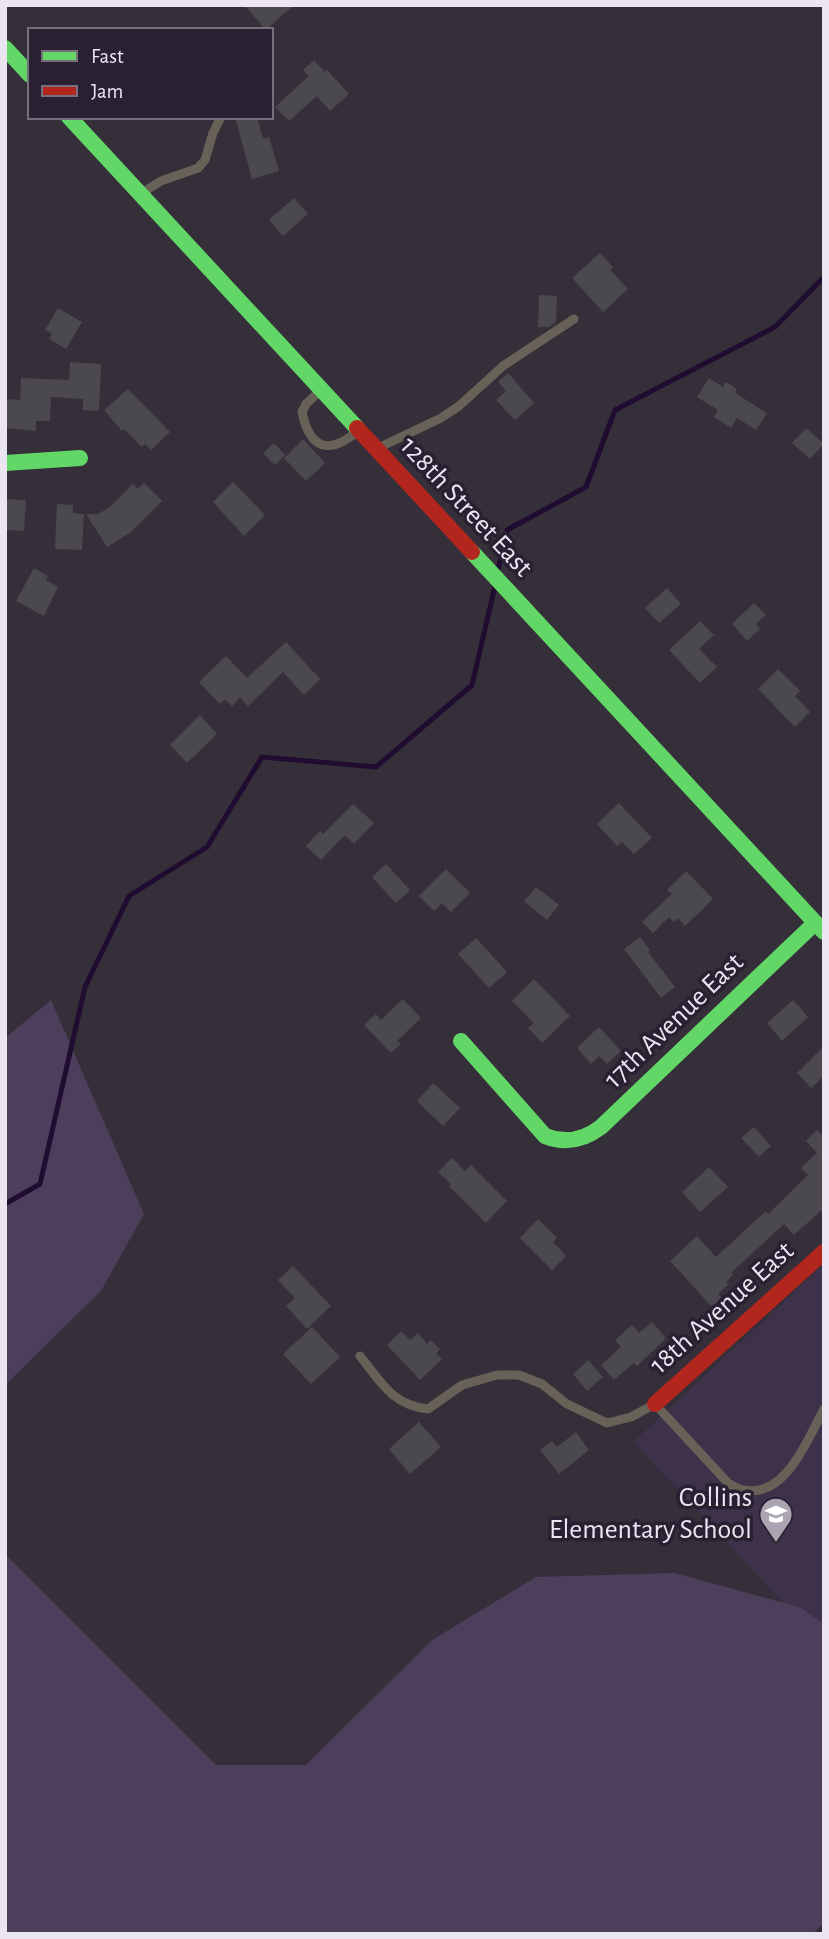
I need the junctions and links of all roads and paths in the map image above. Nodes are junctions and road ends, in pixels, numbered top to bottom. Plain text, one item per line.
1 (5, 48) edge
2 (28, 73) edge
3 (71, 119) edge
4 (220, 119) edge
5 (141, 194) junction
6 (574, 319) dead end
7 (322, 390) junction
8 (359, 430) junction
9 (377, 449) junction
10 (80, 458) dead end
11 (5, 463) edge
12 (820, 928) edge
13 (461, 1041) dead end
14 (824, 1252) edge
15 (360, 1356) dead end
16 (655, 1404) junction
17 (824, 1409) edge
18 (824, 1472) edge
19 (824, 1488) edge

1 - 2 street
3 - 5 street, 128th Street East
4 - 5 lane
5 - 7 street, 128th Street East
6 - 9 lane
7 - 8 street, 128th Street East
7 - 8 lane
8 - 9 street, 128th Street East
9 - 12 street, 128th Street East
10 - 11 street
12 - 13 street, 17th Avenue East
14 - 16 street, 18th Avenue East
15 - 16 lane
16 - 17 lane
18 - 19 path

